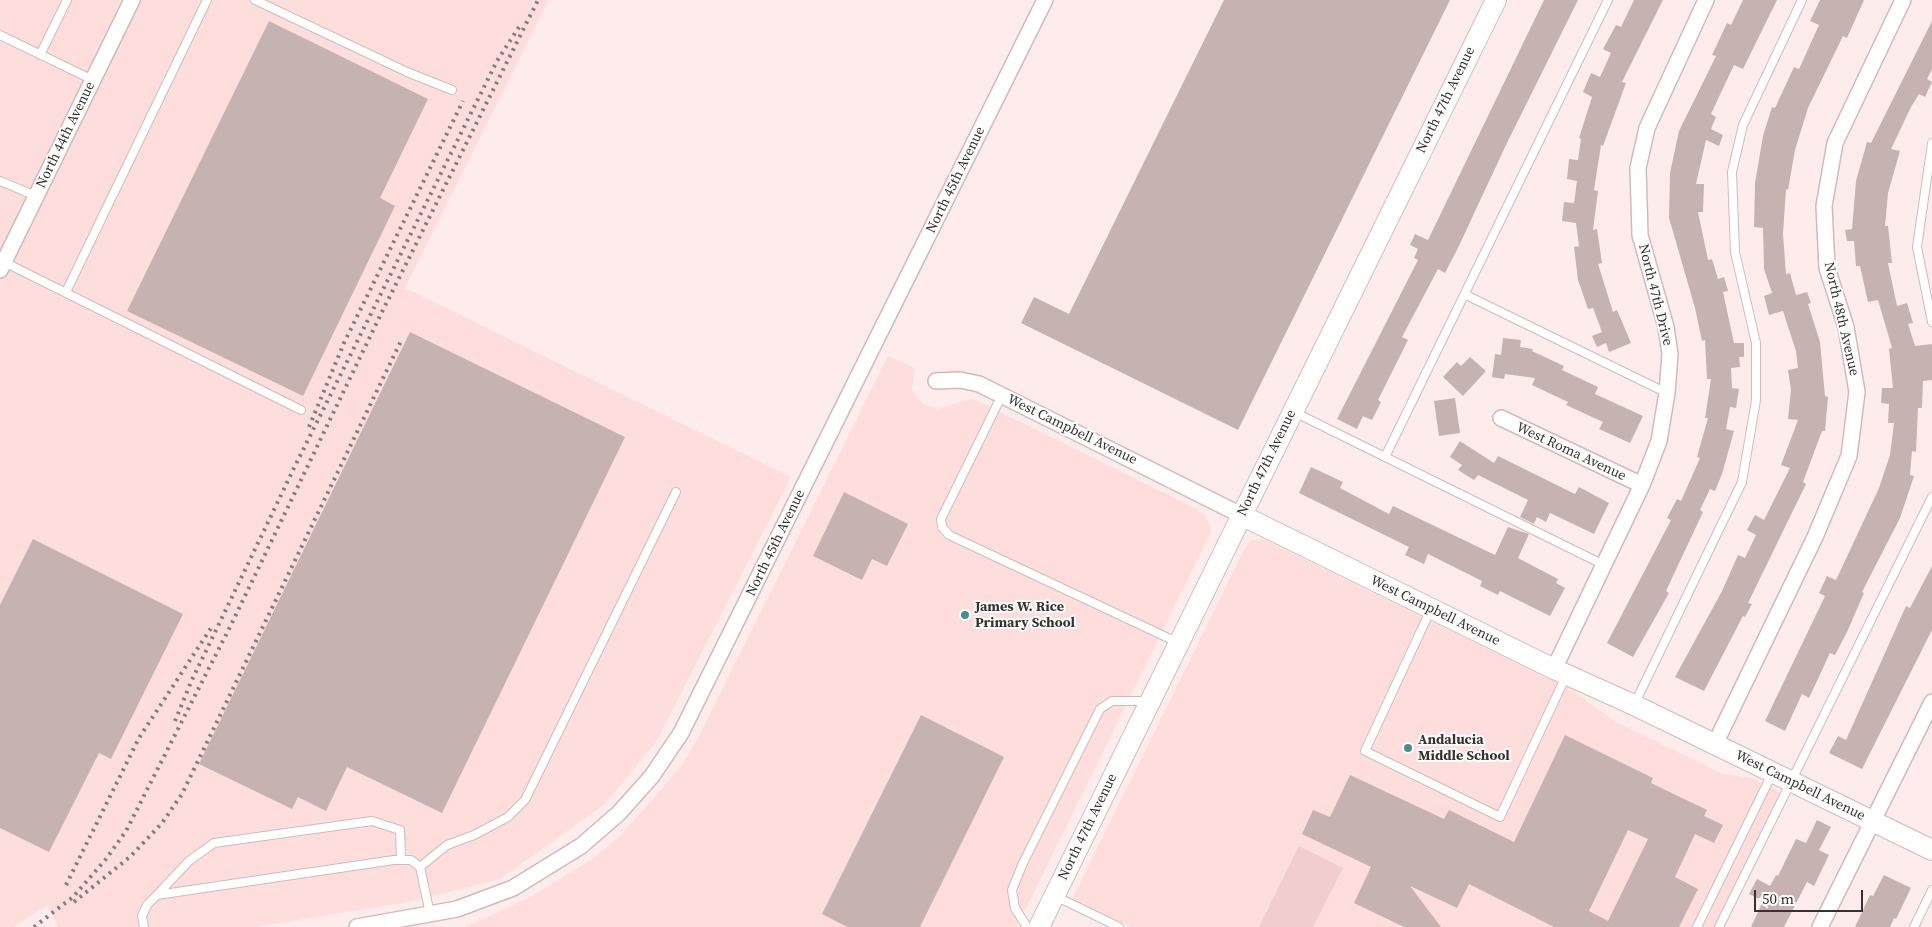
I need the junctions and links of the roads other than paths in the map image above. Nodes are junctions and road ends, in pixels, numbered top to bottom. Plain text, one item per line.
1 (67, 0) edge
2 (132, 0) edge
3 (207, 0) edge
4 (255, 0) edge
5 (1045, 0) edge
6 (1496, 0) edge
7 (1608, 0) edge
8 (1706, 0) edge
9 (1802, 0) edge
10 (1903, 0) edge
11 (0, 35) edge
12 (40, 55) junction
13 (93, 80) junction
14 (452, 90) dead end
15 (1932, 143) edge
16 (0, 181) edge
17 (36, 196) junction
18 (2, 266) edge
19 (66, 292) junction
20 (1466, 295) junction
21 (1932, 322) edge
22 (936, 381) dead end
23 (1667, 393) junction
24 (1002, 396) junction
25 (301, 410) dead end
26 (1292, 411) junction
27 (1501, 418) dead end
28 (1384, 457) junction
29 (1642, 485) junction
30 (676, 492) dead end
31 (1932, 497) edge
32 (1241, 515) junction
33 (1604, 565) junction
34 (1431, 609) junction
35 (1179, 643) junction
36 (1561, 672) junction
37 (1150, 701) junction
38 (1932, 702) edge
39 (1634, 705) junction
40 (1715, 744) junction
41 (1773, 772) junction
42 (1792, 782) junction
43 (1872, 820) junction
44 (1932, 850) edge
45 (401, 860) junction
46 (420, 867) junction
47 (1932, 890) edge
48 (157, 896) junction
49 (1055, 896) junction
50 (430, 914) junction
51 (144, 927) edge
52 (357, 927) edge
53 (1027, 927) edge
54 (1039, 927) edge
55 (1119, 927) edge
56 (1697, 927) edge
57 (1719, 927) edge
58 (1820, 927) edge
59 (1914, 927) edge

1 - 12 lane
2 - 13 street, North 44th Avenue
3 - 19 lane
4 - 14 lane
5 - 50 street, North 45th Avenue
6 - 26 street, North 47th Avenue
7 - 20 lane
8 - 23 street, North 47th Drive
9 - 39 lane
10 - 40 street, North 48th Avenue
11 - 12 lane
12 - 13 lane
13 - 17 street, North 44th Avenue
15 - 21 lane
16 - 17 lane
17 - 18 street, North 44th Avenue
18 - 19 lane
19 - 25 lane
20 - 23 lane
20 - 28 lane
22 - 24 street, West Campbell Avenue
23 - 29 street, North 47th Drive
24 - 32 street, West Campbell Avenue
24 - 35 lane
26 - 28 lane
26 - 32 street, North 47th Avenue
27 - 29 street, West Roma Avenue
28 - 33 lane
29 - 33 street, North 47th Drive
30 - 46 lane
31 - 42 lane
32 - 34 street, West Campbell Avenue
32 - 35 street, North 47th Avenue
33 - 36 street, North 47th Drive
34 - 36 street, West Campbell Avenue
34 - 36 lane
35 - 37 street, North 47th Avenue
36 - 39 street, West Campbell Avenue
37 - 49 street, North 47th Avenue
37 - 53 lane
38 - 43 street
39 - 40 street, West Campbell Avenue
40 - 41 street, West Campbell Avenue
41 - 42 street, West Campbell Avenue
41 - 56 lane
42 - 43 street, West Campbell Avenue
42 - 57 lane
43 - 44 street, West Campbell Avenue
43 - 58 street
45 - 46 lane
45 - 48 lane
45 - 48 lane
46 - 50 lane
47 - 59 lane
48 - 51 lane
49 - 54 street, North 47th Avenue
49 - 55 lane
50 - 52 street, North 45th Avenue

